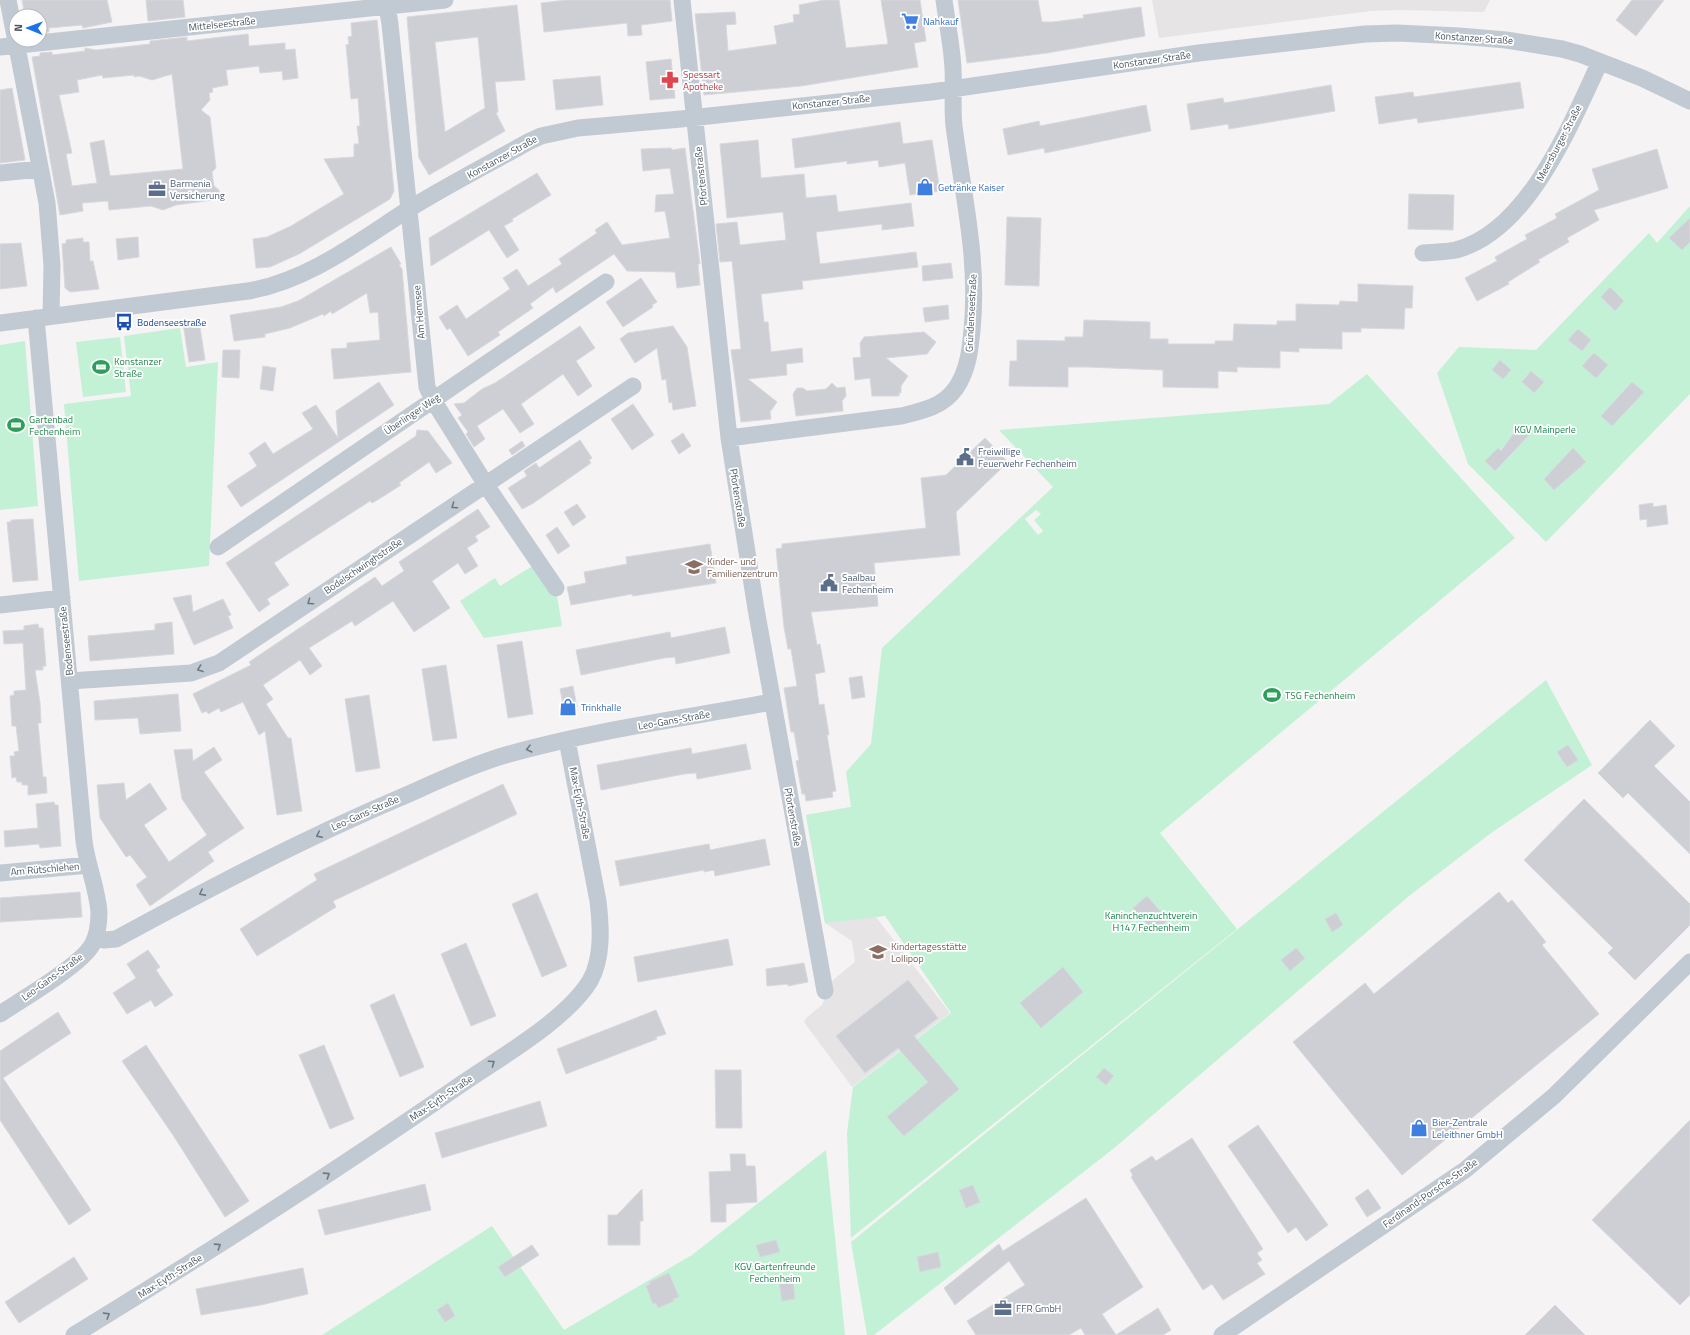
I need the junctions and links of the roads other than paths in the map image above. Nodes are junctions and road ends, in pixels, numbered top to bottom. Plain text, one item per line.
1 (445, 0) edge
2 (682, 0) edge
3 (944, 0) edge
4 (386, 3) edge
5 (48, 41) edge
6 (9, 48) edge
7 (1600, 62) junction
8 (952, 89) junction
9 (1690, 101) edge
10 (694, 117) junction
11 (40, 169) junction
12 (0, 173) edge
13 (410, 209) junction
14 (1423, 253) dead end
15 (606, 282) dead end
16 (44, 317) junction
17 (0, 323) edge
18 (633, 386) dead end
19 (433, 400) junction
20 (729, 438) junction
21 (486, 485) junction
22 (218, 547) dead end
23 (556, 588) dead end
24 (62, 598) junction
25 (0, 605) edge
26 (70, 681) junction
27 (772, 702) junction
28 (567, 740) junction
29 (89, 865) junction
30 (0, 873) edge
31 (95, 938) junction
32 (1690, 962) edge
33 (825, 991) dead end
34 (0, 1014) edge
35 (74, 1335) edge
36 (1222, 1335) edge

1 - 4 street, Mittelseestraße
2 - 10 street, Pfortenstraße
3 - 8 street, Gründenseestraße
4 - 5 street, Mittelseestraße
4 - 13 street, Am Hennsee
6 - 11 street, Bodenseestraße
7 - 8 street, Konstanzer Straße
7 - 9 street, Konstanzer Straße
7 - 14 street, Meersburger Straße
8 - 10 street, Konstanzer Straße
8 - 20 street, Gründenseestraße
10 - 13 street, Konstanzer Straße
10 - 20 street, Pfortenstraße
11 - 12 street
11 - 16 street, Bodenseestraße
13 - 16 street, Konstanzer Straße
13 - 19 street, Am Hennsee
15 - 19 street, Überlinger Weg
16 - 17 street, Konstanzer Straße
16 - 24 street, Bodenseestraße
18 - 21 street, Bodelschwinghstraße
19 - 21 street, Am Hennsee
19 - 22 street, Überlinger Weg
20 - 27 street, Pfortenstraße
21 - 23 street, Am Hennsee
21 -> 26 street, Bodelschwinghstraße
24 - 25 street
24 - 26 street, Bodenseestraße
26 - 29 street, Bodenseestraße
27 - 28 street, Leo-Gans-Straße
27 - 33 street, Pfortenstraße
28 -> 31 street, Leo-Gans-Straße
35 -> 28 street, Max-Eyth-Straße
29 - 30 street, Am Rütschlehen
29 - 31 street, Bodenseestraße
31 - 34 street, Leo-Gans-Straße
32 - 36 street, Ferdinand-Porsche-Straße

